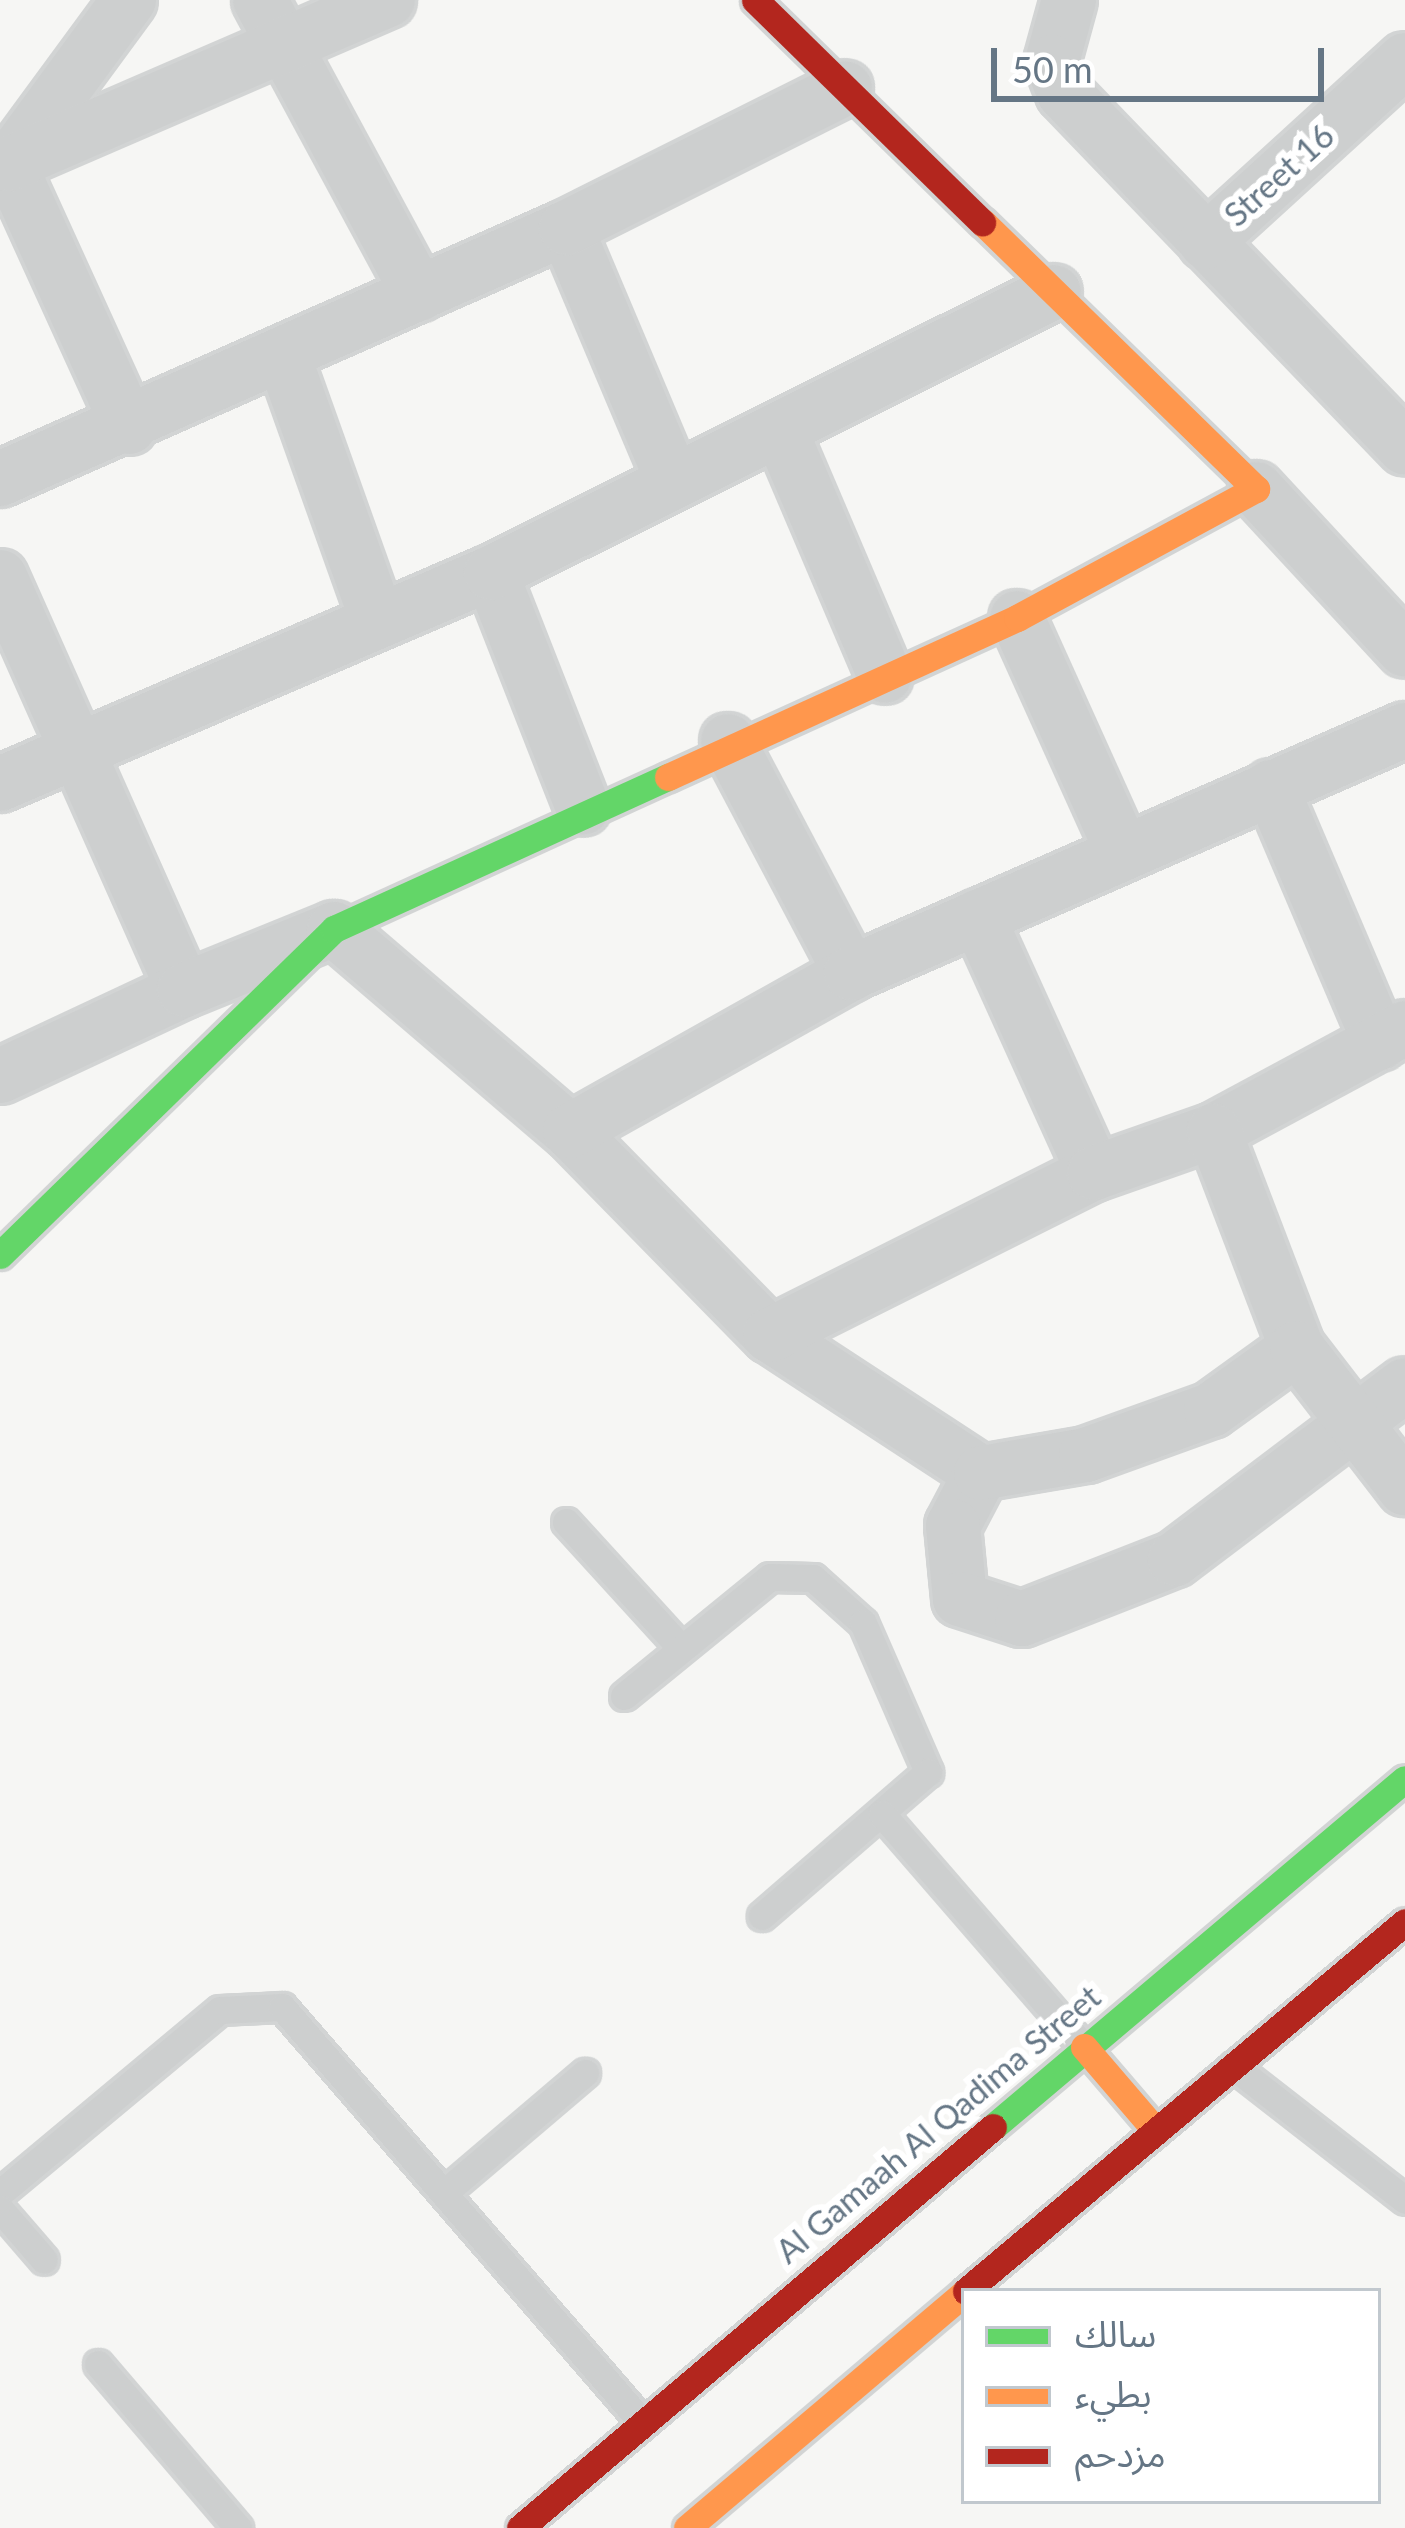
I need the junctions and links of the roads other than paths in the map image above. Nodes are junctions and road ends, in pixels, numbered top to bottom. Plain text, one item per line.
1 (129, 0) edge
2 (388, 0) edge
3 (755, 0) edge
4 (1069, 0) edge
5 (273, 22) edge
6 (1405, 60) edge
7 (845, 88) junction
8 (4, 169) edge
9 (566, 228) junction
10 (1205, 242) junction
11 (1054, 292) junction
12 (419, 294) junction
13 (283, 355) junction
14 (129, 427) junction
15 (781, 432) junction
16 (1405, 447) edge
17 (0, 479) edge
18 (673, 481) junction
19 (1256, 489) junction
20 (491, 573) junction
21 (0, 578) edge
22 (376, 616) junction
23 (1017, 618) junction
24 (1405, 650) edge
25 (885, 676) junction
26 (1405, 730) edge
27 (728, 741) junction
28 (84, 751) junction
29 (0, 784) edge
30 (1271, 788) junction
31 (583, 808) junction
32 (1123, 853) junction
33 (978, 917) junction
34 (334, 929) junction
35 (851, 973) junction
36 (184, 990) junction
37 (1392, 1035) edge
38 (0, 1076) edge
39 (570, 1131) junction
40 (1214, 1131) junction
41 (1094, 1173) junction
42 (0, 1255) edge
43 (770, 1335) junction
44 (1297, 1348) junction
45 (1405, 1385) edge
46 (1354, 1424) junction
47 (981, 1473) junction
48 (1405, 1488) edge
49 (566, 1522) dead end
50 (680, 1647) junction
51 (624, 1696) dead end
52 (1405, 1779) edge
53 (882, 1814) junction
54 (762, 1916) dead end
55 (1405, 1922) edge
56 (1084, 2048) junction
57 (1233, 2066) junction
58 (585, 2073) dead end
59 (1156, 2131) junction
60 (445, 2192) junction
61 (0, 2193) edge
62 (1405, 2200) edge
63 (0, 2209) edge
64 (44, 2260) dead end
65 (970, 2288) edge
66 (961, 2295) edge
67 (98, 2364) dead end
68 (641, 2420) junction
69 (238, 2528) edge
70 (520, 2528) edge
71 (687, 2528) edge

1 - 8 street
2 - 5 street
3 - 7 main road
4 - 10 street
5 - 8 street
5 - 12 street
6 - 10 street, Street 16
7 - 9 street
7 - 11 main road
8 - 14 street
9 - 12 street
9 - 18 street
10 - 16 street
11 - 15 street
11 - 19 main road
12 - 13 street
13 - 14 street
13 - 22 street
14 - 17 street
15 - 18 street
15 - 25 street
18 - 20 street
19 - 23 main road
19 - 24 street
20 - 22 street
20 - 31 street
21 - 28 street
22 - 28 street
23 - 25 main road
23 - 32 street
25 - 27 main road
26 - 30 street
27 - 31 main road
27 - 35 street
28 - 29 street
28 - 36 street
30 - 32 street
30 - 37 street
31 - 34 main road
32 - 33 street
33 - 35 street
33 - 41 street
34 - 36 street
34 - 39 street
34 - 42 main road
35 - 39 street
36 - 38 street
37 - 40 street
39 - 43 street
40 - 41 street
40 - 44 street
41 - 43 street
43 - 47 street
44 - 46 street
44 - 47 street
45 - 46 street
46 - 47 street
46 - 48 street
49 - 50 lane
50 - 51 lane
50 - 53 lane
52 - 56 main road, Al Gamaah Al Qadima Street
53 - 54 lane
53 - 56 lane
55 - 57 main road
56 - 59 main road
56 - 68 main road, Al Gamaah Al Qadima Street
57 - 59 main road
57 - 62 lane
58 - 60 lane
59 - 65 main road
60 - 61 lane
60 - 68 lane
63 - 64 lane
66 - 71 main road
67 - 69 lane
68 - 70 main road, Al Gamaah Al Qadima Street

